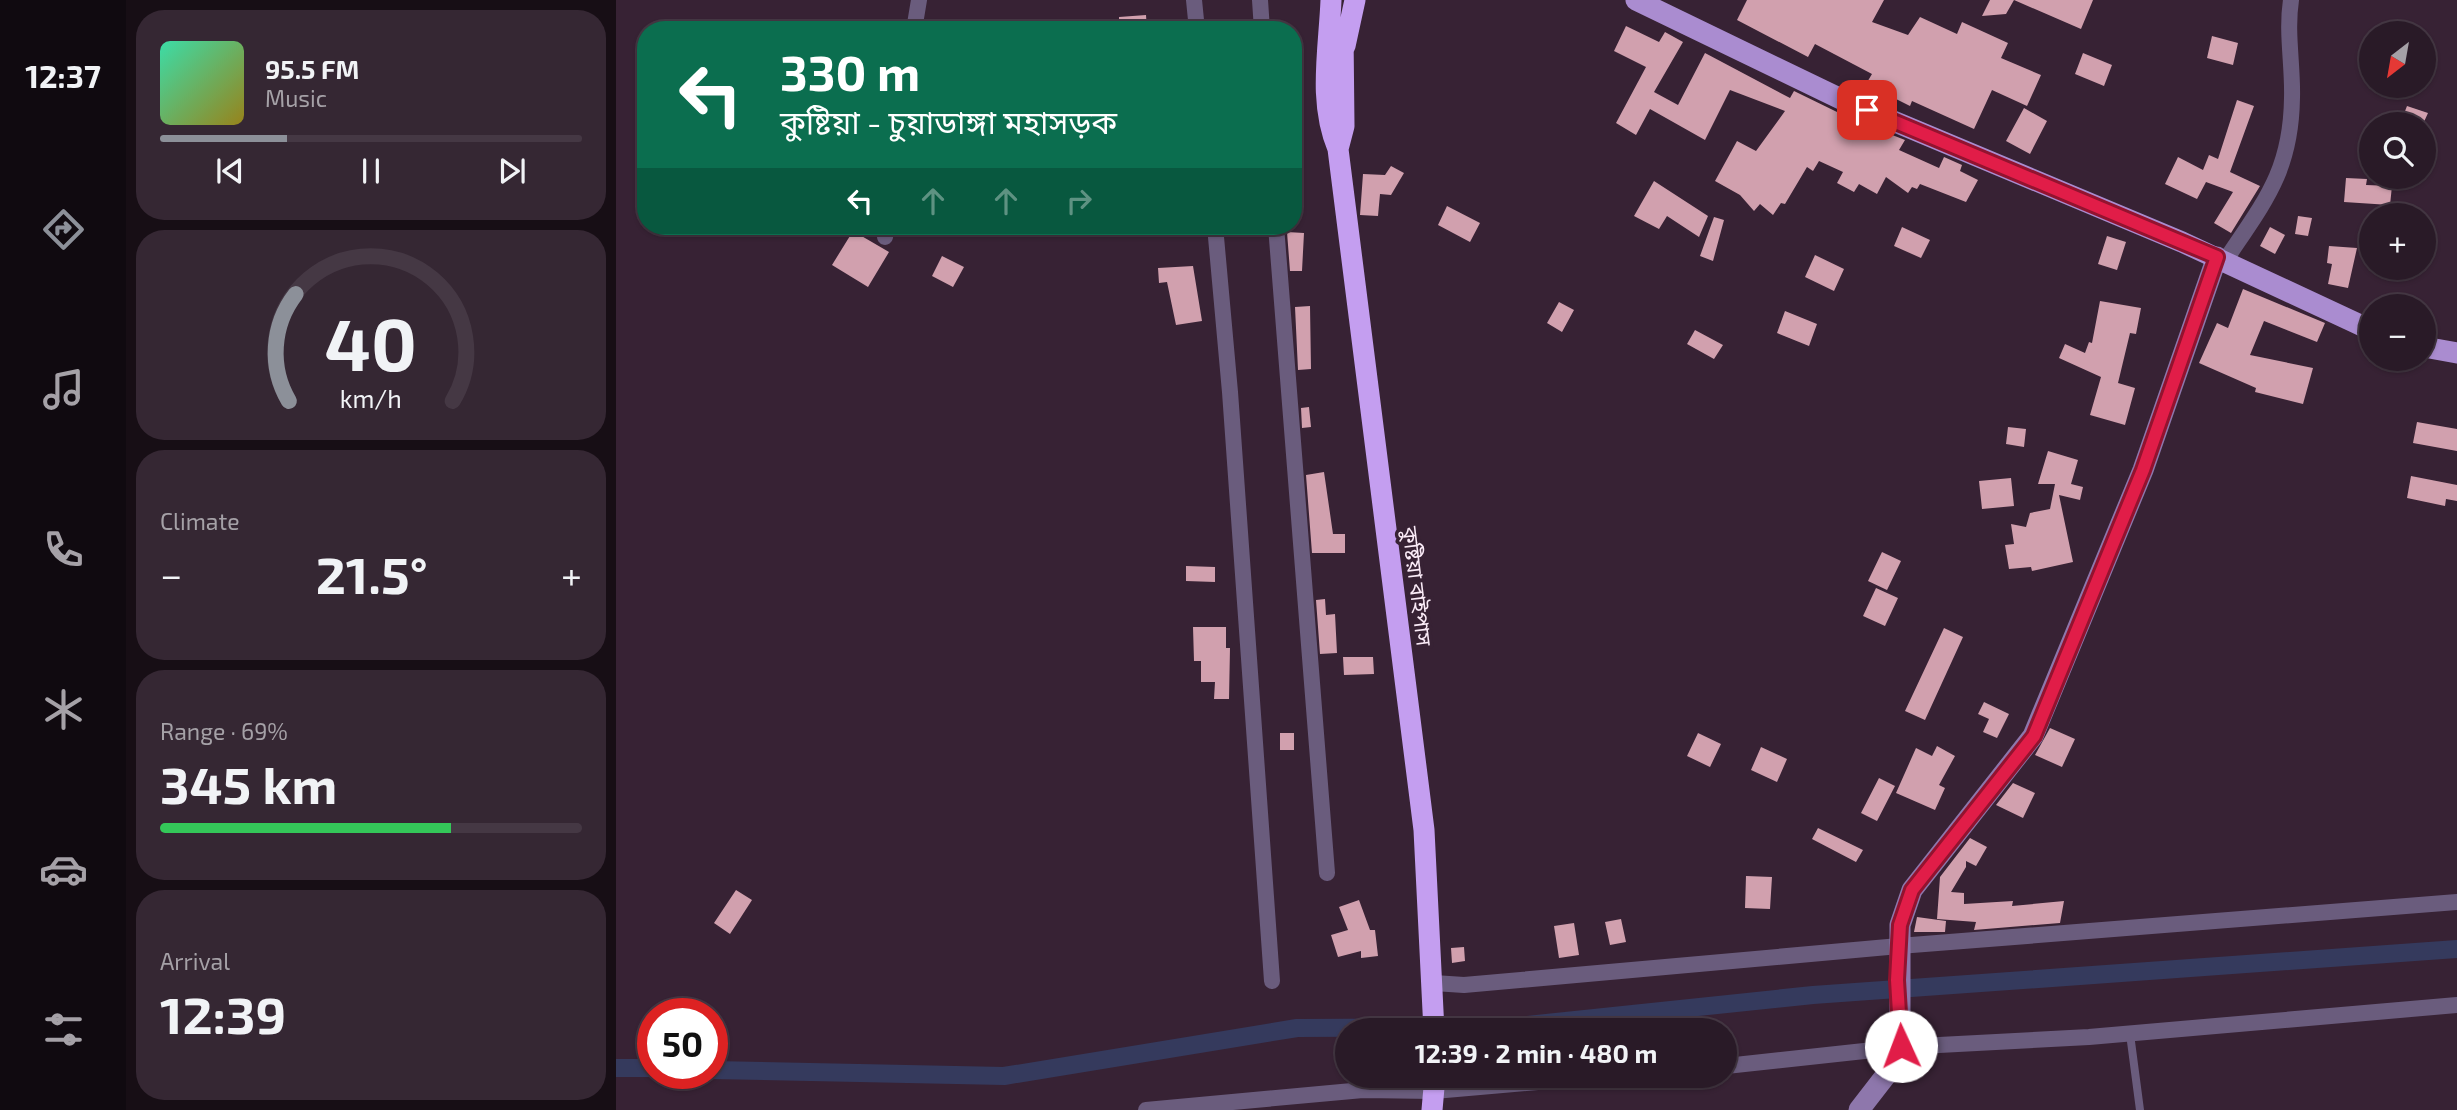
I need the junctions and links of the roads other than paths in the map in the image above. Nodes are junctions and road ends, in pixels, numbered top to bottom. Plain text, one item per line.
1 (919, 0) edge
2 (1194, 0) edge
3 (1260, 0) edge
4 (1322, 0) edge
5 (1331, 0) edge
6 (1345, 0) edge
7 (1354, 0) edge
8 (1636, 0) edge
9 (2291, 0) edge
10 (916, 21) edge
11 (1196, 21) edge
12 (1261, 21) edge
13 (1329, 40) junction
14 (1343, 60) junction
15 (1338, 149) junction
16 (1216, 235) edge
17 (1277, 235) edge
18 (2221, 259) junction
19 (2359, 324) edge
20 (2436, 349) edge
21 (2457, 353) edge
22 (1327, 873) dead end
23 (2457, 902) edge
24 (1899, 946) junction
25 (1272, 981) dead end
26 (1434, 986) junction
27 (2457, 1005) edge
28 (1434, 1018) edge
29 (2130, 1034) junction
30 (1901, 1041) junction
31 (1737, 1064) edge
32 (1459, 1088) edge
33 (1434, 1090) edge
34 (1146, 1110) edge
35 (1859, 1110) edge
36 (2140, 1110) edge

1 - 10 street
2 - 11 street
3 - 12 street
4 - 13 highway
5 - 13 highway, কুষ্টিয়া বাইপাস
6 - 14 highway, কুষ্টিয়া বাইপাস
7 - 14 highway
8 - 18 main road
9 - 18 street
13 - 15 highway, কুষ্টিয়া বাইপাস
14 - 15 highway, কুষ্টিয়া বাইপাস
15 - 26 highway, কুষ্টিয়া বাইপাস
16 - 25 street
17 - 22 street
18 - 19 main road
18 - 24 main road
20 - 21 main road
23 - 24 street
24 - 26 street
24 - 30 main road
26 - 28 highway, কুষ্টিয়া বাইপাস
27 - 29 street
29 - 30 street
29 - 36 lane
30 - 31 street
30 - 35 main road
32 - 33 street
33 - 34 street

